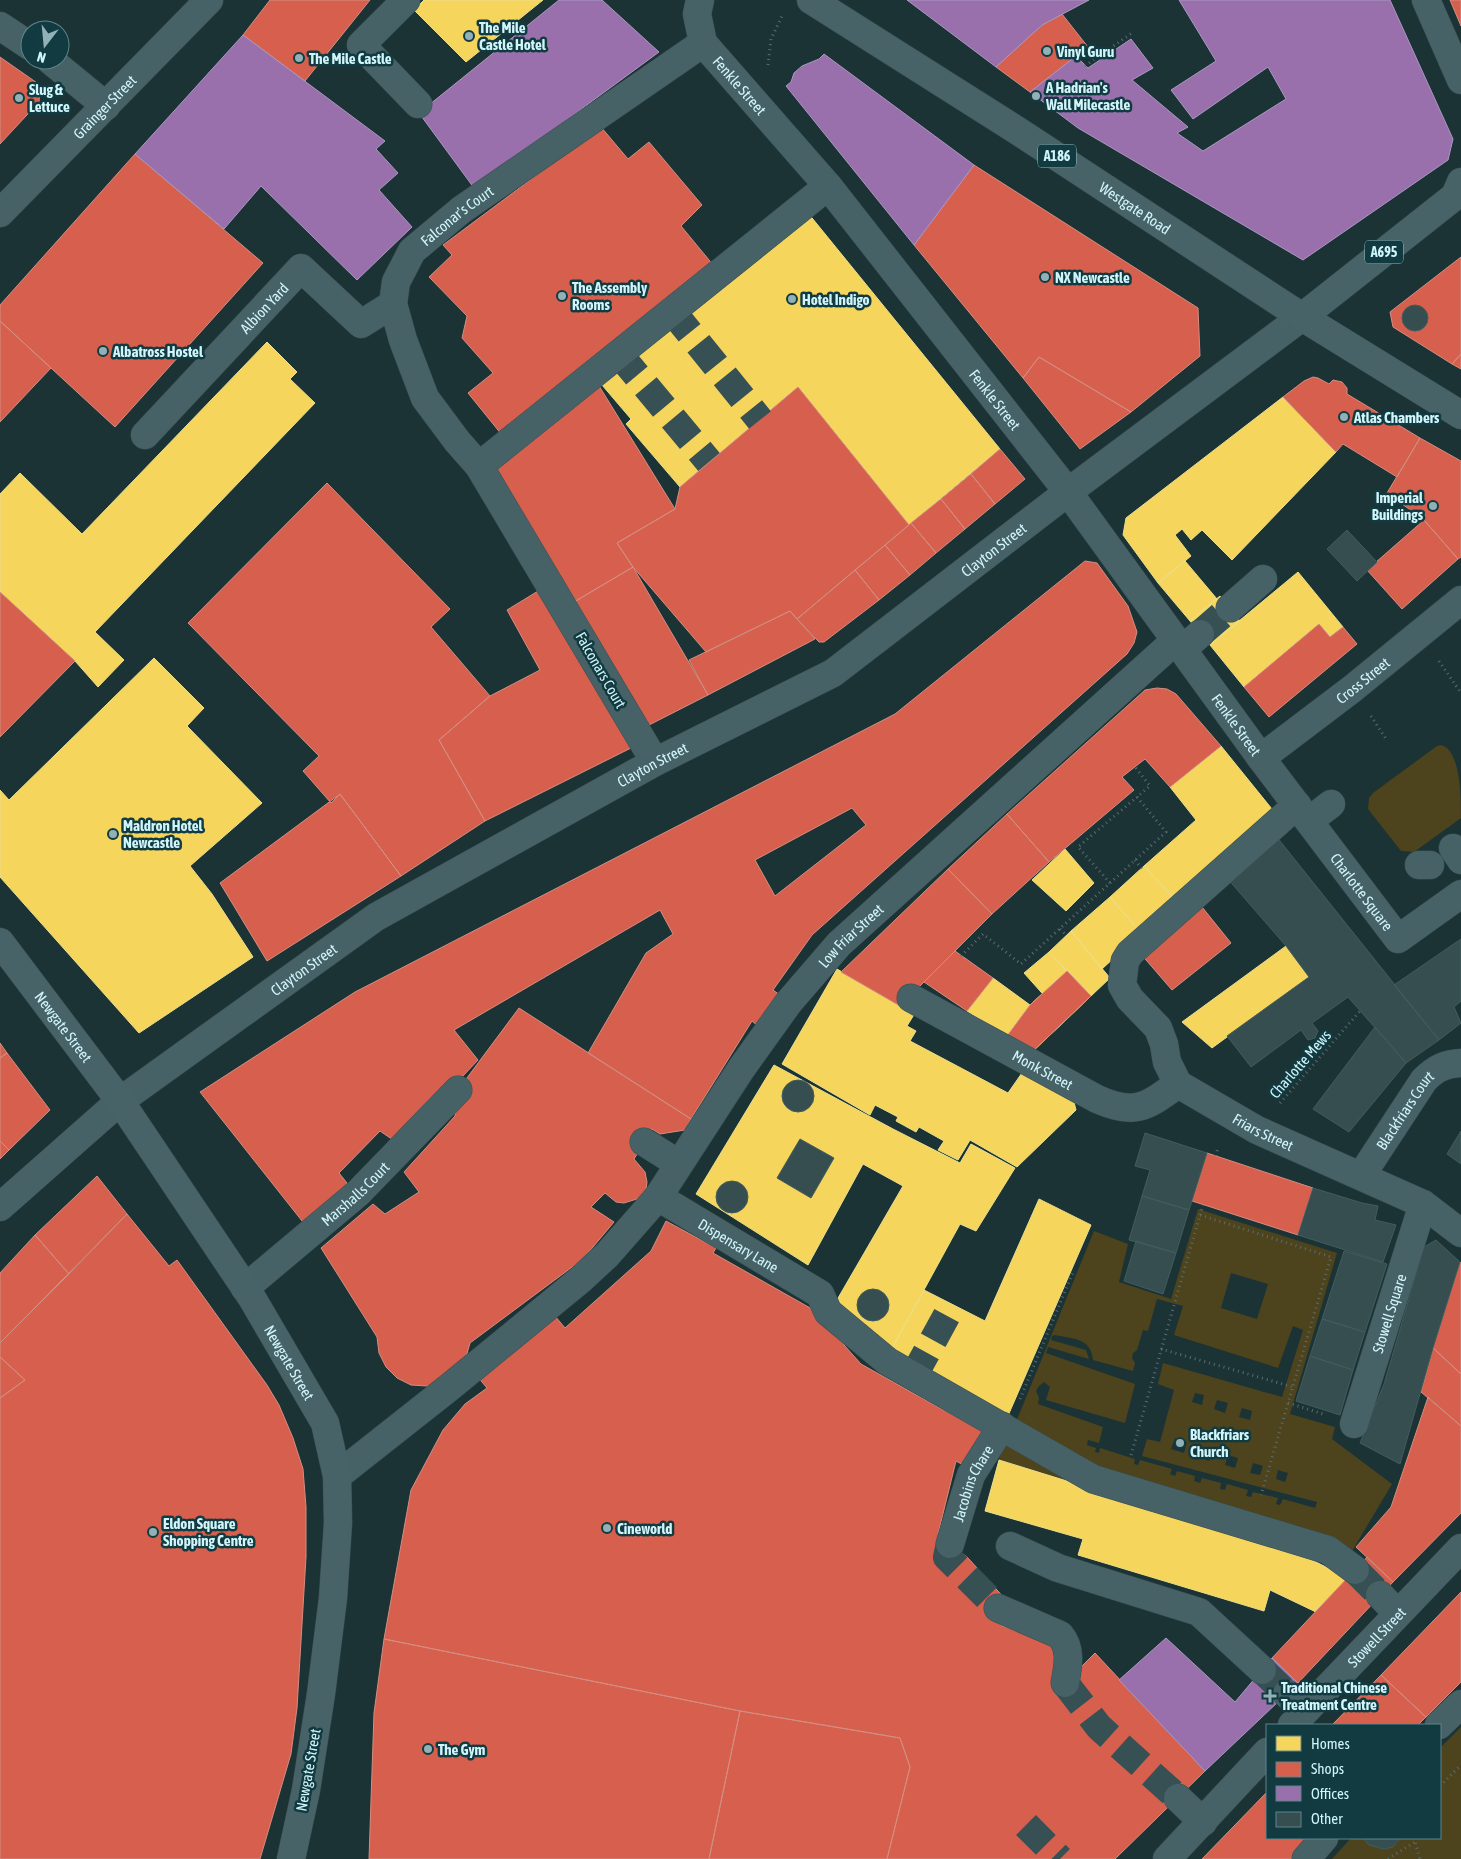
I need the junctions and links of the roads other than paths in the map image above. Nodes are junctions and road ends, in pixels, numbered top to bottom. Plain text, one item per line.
1 (209, 0) edge
2 (406, 0) edge
3 (700, 0) edge
4 (1426, 0) edge
5 (798, 4) edge
6 (0, 26) edge
7 (20, 39) edge
8 (703, 43) junction
9 (62, 70) edge
10 (1461, 80) edge
11 (418, 104) dead end
12 (106, 106) junction
13 (828, 186) junction
14 (1459, 194) edge
15 (0, 213) edge
16 (393, 304) junction
17 (1302, 316) junction
18 (1461, 415) edge
19 (145, 435) dead end
20 (479, 466) junction
21 (1068, 492) junction
22 (547, 578) joint
23 (1263, 579) dead end
24 (1461, 600) edge
25 (1230, 608) tunnel mouth
26 (1186, 641) junction
27 (1261, 758) junction
28 (656, 762) junction
29 (1331, 804) dead end
30 (1303, 813) junction
31 (1461, 894) edge
32 (0, 942) edge
33 (911, 998) dead end
34 (1461, 1063) edge
35 (1178, 1084) junction
36 (458, 1090) dead end
37 (120, 1101) junction
38 (644, 1142) dead end
39 (679, 1164) junction
40 (1361, 1176) junction
41 (658, 1197) junction
42 (1423, 1204) junction
43 (0, 1207) edge
44 (1461, 1233) edge
45 (245, 1288) junction
46 (1354, 1424) dead end
47 (1004, 1428) junction
48 (336, 1476) junction
49 (950, 1544) tunnel mouth
50 (1010, 1546) dead end
51 (1461, 1548) edge
52 (1355, 1570) tunnel mouth
53 (998, 1608) tunnel mouth
54 (1262, 1670) tunnel mouth
55 (1065, 1683) dead end
56 (1461, 1704) edge
57 (1294, 1710) edge
58 (1440, 1724) edge
59 (1266, 1753) edge
60 (1178, 1798) tunnel mouth
61 (1203, 1822) junction
62 (1323, 1839) edge
63 (291, 1859) edge
64 (1167, 1859) edge
65 (1306, 1859) edge

1 - 12 street, Grainger Street
2 - 11 street
3 - 8 street, Fenkle Street
4 - 10 street
5 - 17 main road, Westgate Road / A186
6 - 7 street
8 - 13 street, Fenkle Street
8 - 16 street, Falconar's Court
9 - 12 street
12 - 15 street, Grainger Street
13 - 20 street
13 - 21 street, Fenkle Street
14 - 17 main road, A695
16 - 19 street, Albion Yard
16 - 20 street, Falconar's Court
17 - 18 main road, Westgate Road / A186
17 - 21 street, Clayton Street
20 - 22 street, Falconar's Court
21 - 26 street, Fenkle Street
21 - 28 street, Clayton Street
22 - 28 street, Falconars Court
23 - 25 street
24 - 27 street, Cross Street
26 - 27 street, Fenkle Street
26 - 39 street, Low Friar Street
27 - 30 street, Fenkle Street
28 - 37 street, Clayton Street
29 - 30 street
30 - 31 street, Charlotte Square
30 - 35 street
32 - 37 main road, Newgate Street
33 - 35 street, Monk Street
34 - 40 street, Blackfriars Court
35 - 40 street, Friars Street
36 - 45 street, Marshalls Court
37 - 43 street, Clayton Street
37 - 45 main road, Newgate Street
38 - 39 street
39 - 41 street, Low Friar Street
40 - 42 street, Friars Street
41 - 47 street, Dispensary Lane
41 - 48 street, Low Friar Street
42 - 44 street, Friars Street
42 - 46 street, Stowell Square
45 - 48 main road, Newgate Street
47 - 49 street, Jacobins Chare
47 - 52 street
48 - 63 main road, Newgate Street
50 - 54 street
51 - 57 street, Stowell Street
53 - 55 street
56 - 58 street
59 - 61 street
60 - 61 street
61 - 64 street
62 - 65 street

